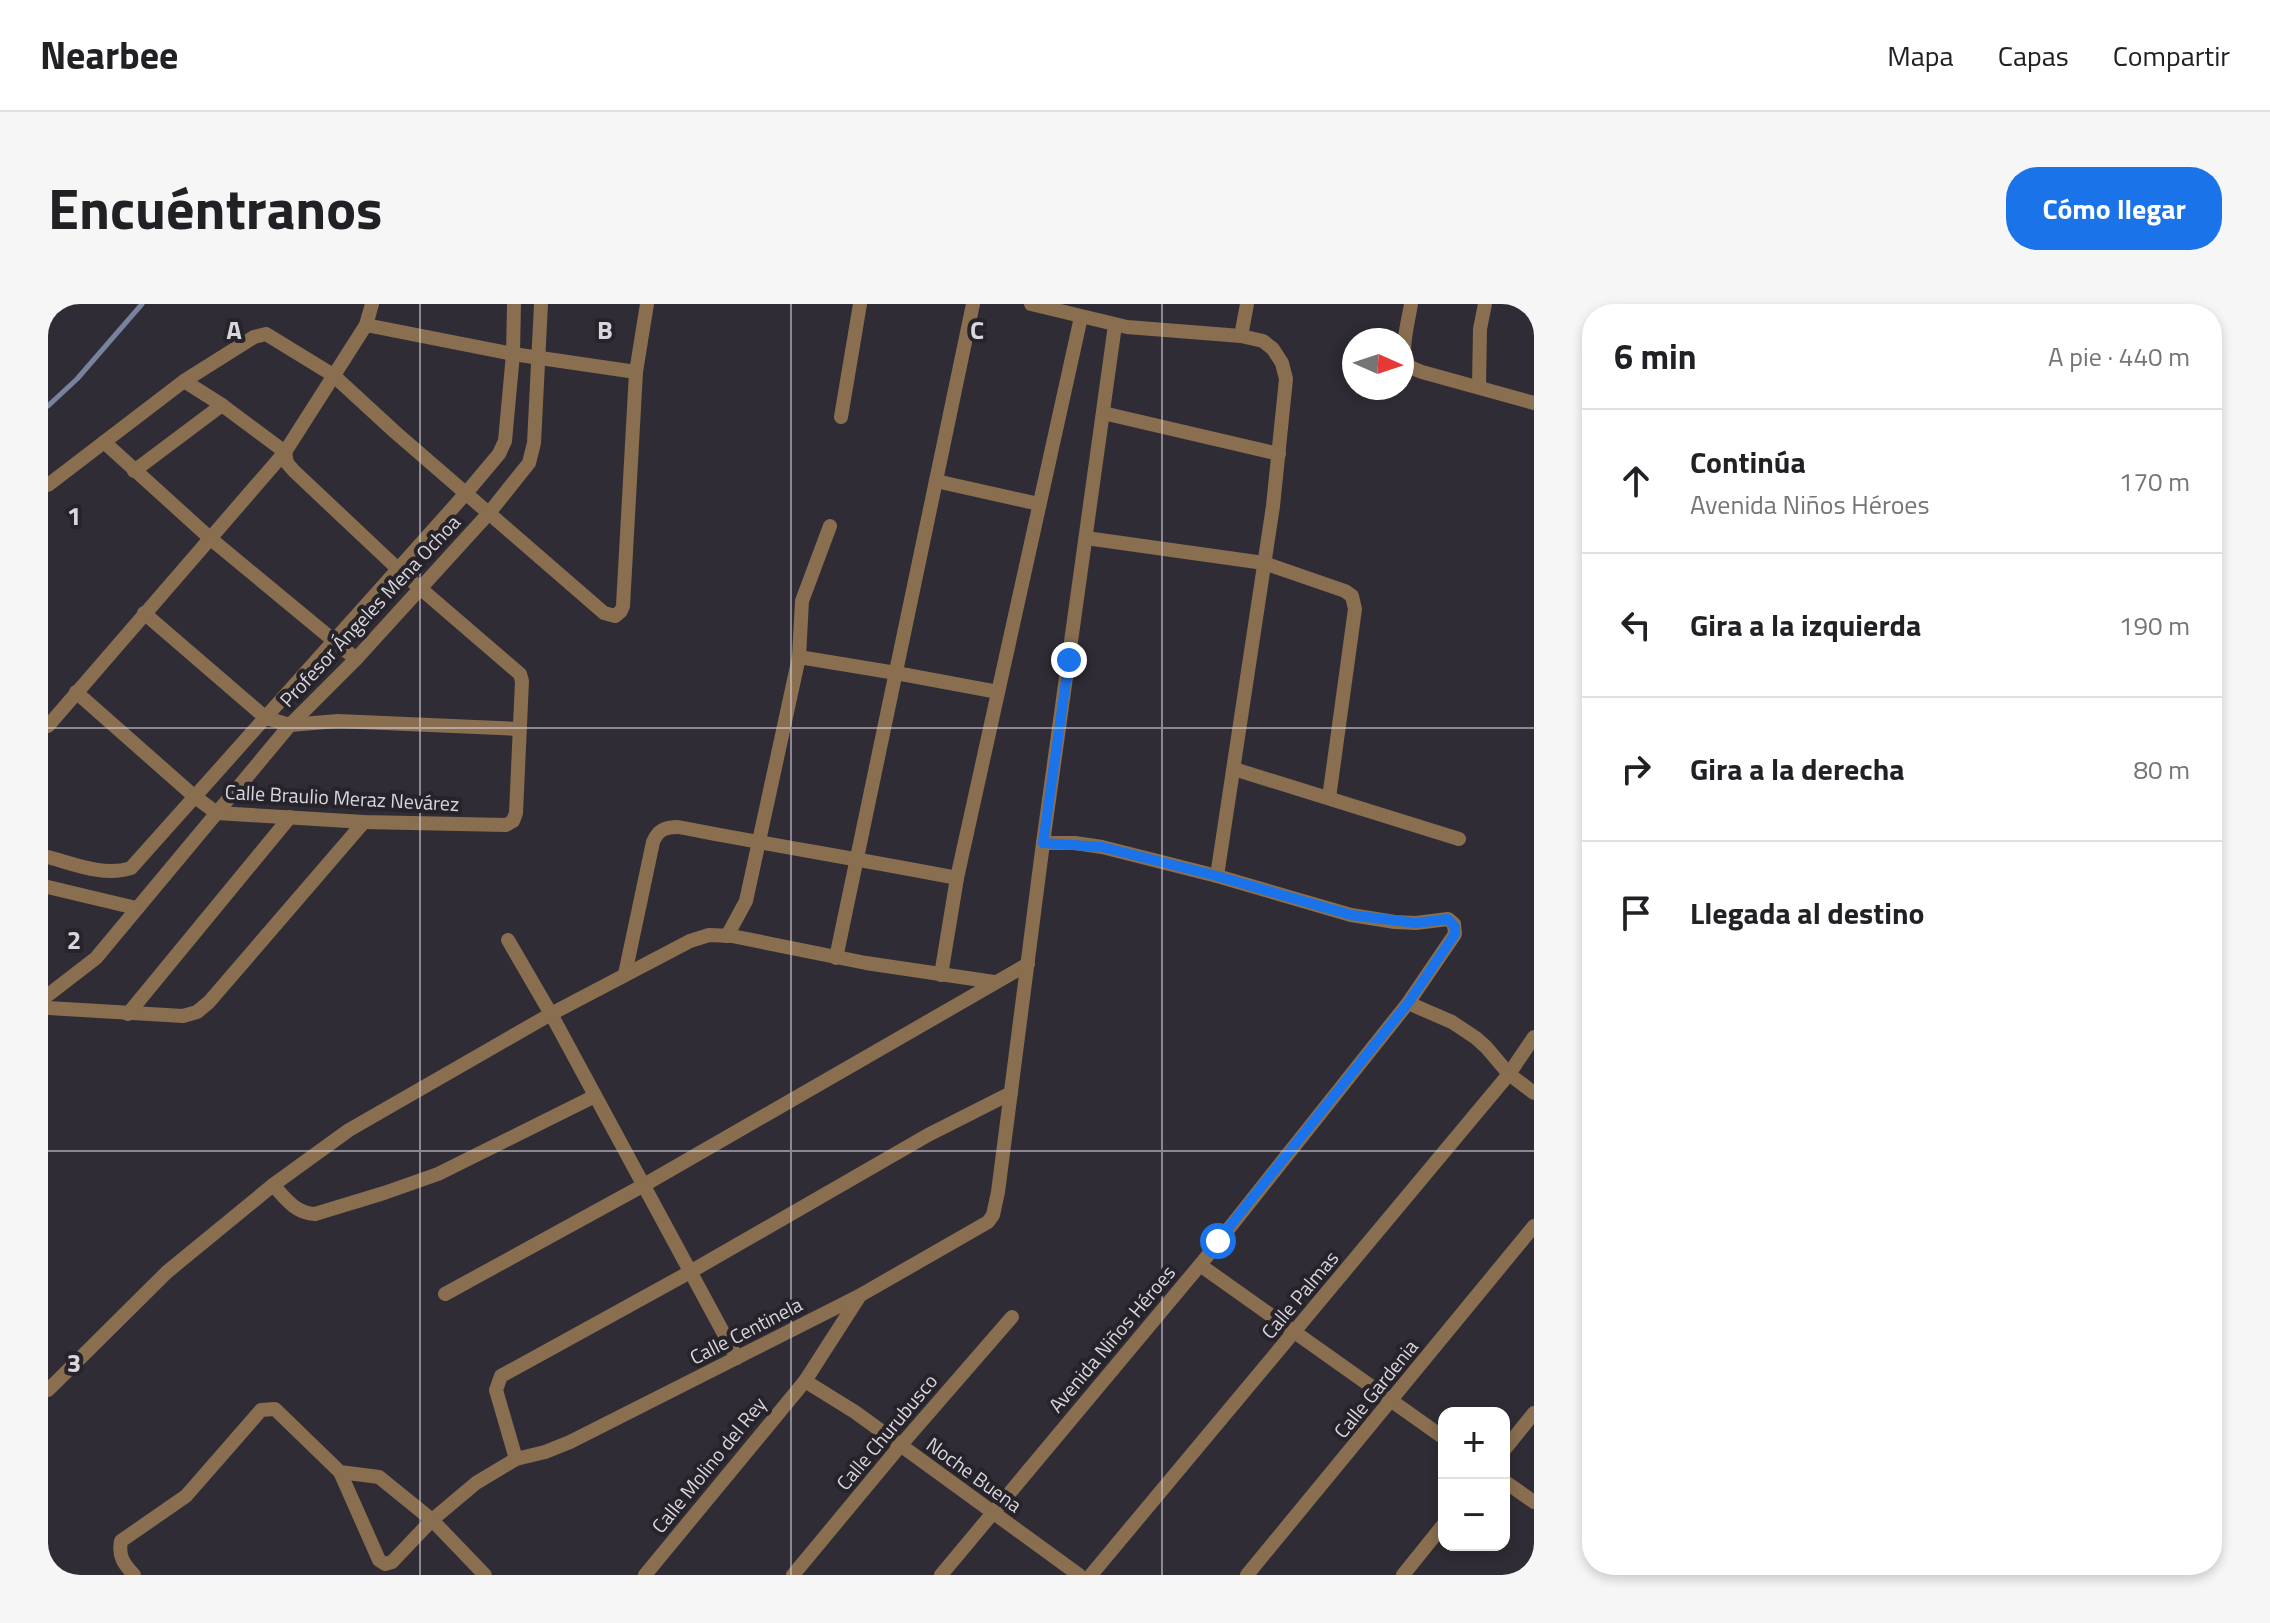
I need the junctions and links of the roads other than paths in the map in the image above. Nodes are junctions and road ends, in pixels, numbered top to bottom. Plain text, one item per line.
1 (372, 304) edge
2 (514, 304) edge
3 (541, 304) edge
4 (647, 304) edge
5 (860, 304) edge
6 (973, 304) edge
7 (1031, 304) edge
8 (1247, 304) edge
9 (1411, 304) edge
10 (1485, 304) edge
11 (1081, 317) junction
12 (366, 325) junction
13 (1115, 325) junction
14 (1241, 336) junction
15 (513, 354) junction
16 (538, 357) junction
17 (636, 372) junction
18 (333, 375) junction
19 (184, 381) junction
20 (1479, 386) junction
21 (1534, 403) edge
22 (222, 405) junction
23 (1103, 413) junction
24 (841, 417) dead end
25 (104, 442) junction
26 (285, 452) junction
27 (1279, 454) junction
28 (134, 471) junction
29 (936, 481) junction
30 (48, 485) edge
31 (467, 492) junction
32 (1039, 504) junction
33 (489, 513) junction
34 (830, 526) dead end
35 (1086, 538) junction
36 (211, 539) junction
37 (1264, 563) junction
38 (399, 570) junction
39 (420, 589) junction
40 (144, 613) junction
41 (334, 641) junction
42 (799, 657) junction
43 (356, 659) junction
44 (896, 673) junction
45 (76, 692) junction
46 (998, 692) junction
47 (266, 718) junction
48 (290, 725) junction
49 (48, 726) edge
50 (519, 729) junction
51 (1234, 769) junction
52 (195, 797) junction
53 (1329, 798) junction
54 (217, 813) junction
55 (290, 817) junction
56 (364, 822) junction
57 (1459, 839) dead end
58 (760, 843) junction
59 (1043, 843) junction
60 (48, 857) edge
61 (857, 858) junction
62 (1217, 876) junction
63 (957, 878) junction
64 (48, 887) edge
65 (136, 908) junction
66 (727, 936) junction
67 (508, 940) dead end
68 (836, 958) junction
69 (1028, 964) junction
70 (625, 974) junction
71 (941, 975) junction
72 (994, 982) junction
73 (48, 995) edge
74 (1408, 1003) junction
75 (48, 1008) edge
76 (128, 1014) junction
77 (551, 1014) junction
78 (1534, 1037) edge
79 (1509, 1074) junction
80 (1011, 1093) junction
81 (1534, 1093) edge
82 (595, 1096) junction
83 (273, 1185) junction
84 (644, 1185) junction
85 (1534, 1226) edge
86 (1200, 1265) junction
87 (690, 1272) junction
88 (445, 1294) dead end
89 (859, 1296) junction
90 (1012, 1317) dead end
91 (1295, 1332) junction
92 (737, 1358) junction
93 (805, 1381) junction
94 (48, 1390) edge
95 (1392, 1401) junction
96 (1534, 1413) edge
97 (1438, 1434) edge
98 (1510, 1443) edge
99 (900, 1446) junction
100 (516, 1459) junction
101 (340, 1472) junction
102 (1510, 1485) edge
103 (1534, 1502) edge
104 (993, 1513) junction
105 (432, 1520) junction
106 (1438, 1531) edge
107 (134, 1575) edge
108 (485, 1575) edge
109 (645, 1575) edge
110 (793, 1575) edge
111 (941, 1575) edge
112 (1079, 1575) edge
113 (1091, 1575) edge
114 (1247, 1575) edge
115 (1403, 1575) edge

1 - 12 street
2 - 15 street, Profesor Ángeles Mena Ochoa
3 - 16 street, Profesor Ángeles Mena Ochoa
4 - 17 street
5 - 24 street
6 - 29 street
7 - 11 street
8 - 14 street
9 - 20 street
10 - 20 street
11 - 13 street
11 - 32 street
12 - 15 street
12 - 18 street
13 - 14 street
13 - 23 street
14 - 27 street
15 - 16 street
15 - 31 street, Profesor Ángeles Mena Ochoa
16 - 17 street
16 - 33 street, Profesor Ángeles Mena Ochoa
17 - 33 street
18 - 19 street
18 - 26 street
18 - 31 street
19 - 22 street
19 - 25 street
20 - 21 street
22 - 26 street
22 - 28 street
23 - 27 street
23 - 35 street
25 - 28 street
25 - 30 street
26 - 36 street
26 - 38 street
27 - 37 street
28 - 36 street
29 - 32 street
29 - 44 street
31 - 33 street
31 - 38 street, Profesor Ángeles Mena Ochoa
32 - 46 street
33 - 39 street, Profesor Ángeles Mena Ochoa
34 - 42 street
35 - 37 street
35 - 59 street
36 - 40 street
36 - 41 street
37 - 51 street
37 - 53 street
38 - 39 street
38 - 41 street, Profesor Ángeles Mena Ochoa
39 - 43 street, Profesor Ángeles Mena Ochoa
39 - 50 street
40 - 45 street
40 - 47 street
41 - 43 street
41 - 47 street, Profesor Ángeles Mena Ochoa
42 - 44 street
42 - 58 street
43 - 48 street, Profesor Ángeles Mena Ochoa
44 - 46 street
44 - 61 street
45 - 49 street
45 - 52 street, Calle Braulio Meraz Nevárez
46 - 63 street
47 - 48 street
47 - 52 street, Profesor Ángeles Mena Ochoa
48 - 50 street
48 - 54 street, Profesor Ángeles Mena Ochoa
50 - 56 street, Calle Braulio Meraz Nevárez
51 - 53 street
51 - 62 street
52 - 54 street, Calle Braulio Meraz Nevárez
52 - 60 street, Profesor Ángeles Mena Ochoa
53 - 57 street
54 - 55 street, Calle Braulio Meraz Nevárez
54 - 65 street, Profesor Ángeles Mena Ochoa
55 - 56 street, Calle Braulio Meraz Nevárez
55 - 76 street
56 - 76 street
58 - 61 street
58 - 66 street
58 - 70 street
59 - 62 street
59 - 69 street
61 - 63 street
61 - 68 street
62 - 74 street, Avenida Niños Héroes
63 - 71 street
64 - 65 street
65 - 73 street, Profesor Ángeles Mena Ochoa
66 - 68 street
66 - 70 street
67 - 77 street
68 - 71 street
69 - 72 street
69 - 80 street
70 - 77 street
71 - 72 street
72 - 84 street
74 - 79 street
74 - 86 street, Avenida Niños Héroes
75 - 76 street
77 - 82 street
77 - 83 street
78 - 79 street, Calle Palmas
79 - 81 street
79 - 91 street, Calle Palmas
80 - 87 street
80 - 89 street, Calle Centinela
82 - 83 street
82 - 84 street
83 - 94 street
84 - 87 street
84 - 88 street
85 - 95 street, Calle Gardenia
86 - 91 street
86 - 104 street, Avenida Niños Héroes
87 - 92 street
87 - 100 street
89 - 92 street, Calle Centinela
89 - 93 street, Calle Molino del Rey
90 - 99 street, Calle Churubusco
91 - 95 street
91 - 113 street, Calle Palmas
92 - 100 street, Calle Centinela
93 - 99 street, Noche Buena
93 - 109 street, Calle Molino del Rey
95 - 97 street
95 - 114 street, Calle Gardenia
96 - 98 street
99 - 104 street, Noche Buena
99 - 110 street, Calle Churubusco
100 - 105 street, Calle Centinela
101 - 105 street
101 - 105 street, Calle Centinela
101 - 107 street
102 - 103 street
104 - 111 street, Avenida Niños Héroes
104 - 112 street, Noche Buena
105 - 108 street
106 - 115 street

